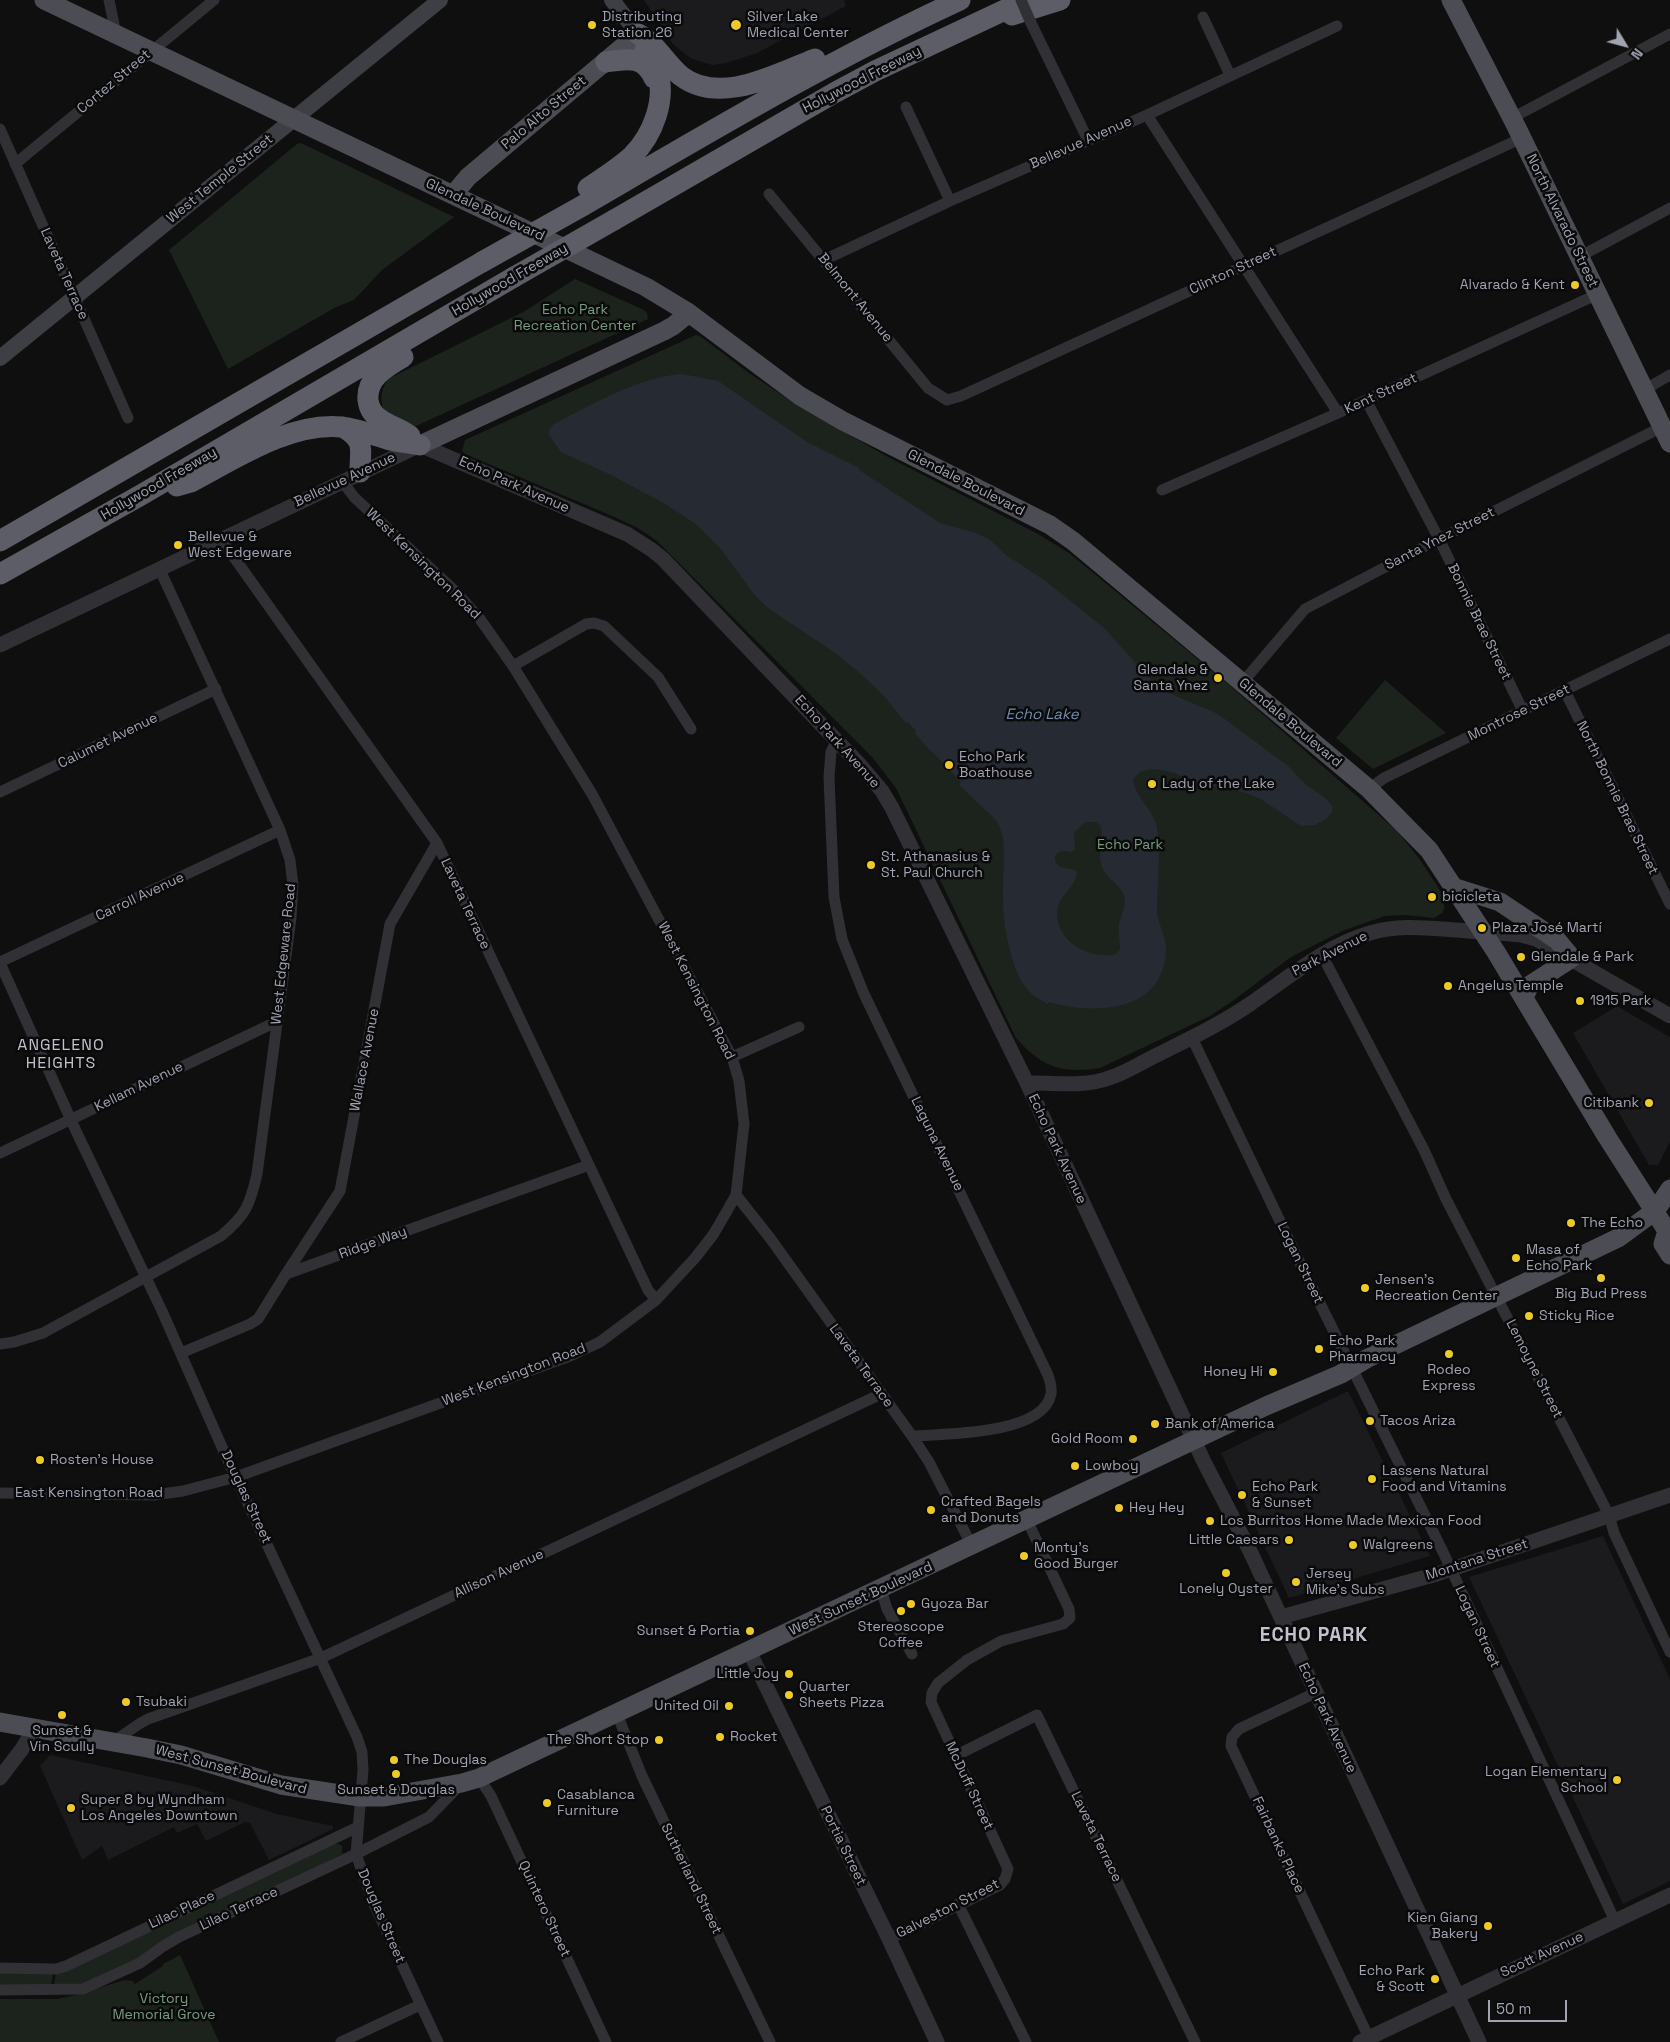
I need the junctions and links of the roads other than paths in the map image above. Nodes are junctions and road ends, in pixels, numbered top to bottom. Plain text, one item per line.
1 (44, 0) edge
2 (109, 0) edge
3 (214, 0) edge
4 (440, 0) edge
5 (612, 0) edge
6 (960, 0) edge
7 (1021, 0) edge
8 (1026, 0) edge
9 (1060, 0) edge
10 (1451, 0) edge
11 (946, 5) edge
12 (1203, 17) dead end
13 (1338, 26) dead end
14 (893, 31) junction
15 (957, 32) junction
16 (116, 34) junction
17 (638, 34) junction
18 (1670, 34) edge
19 (152, 50) junction
20 (606, 62) junction
21 (1230, 75) junction
22 (906, 107) dead end
23 (658, 108) junction
24 (1147, 114) junction
25 (1512, 118) junction
26 (293, 119) junction
27 (0, 129) edge
28 (1522, 138) junction
29 (1088, 140) junction
30 (16, 164) junction
31 (453, 194) junction
32 (769, 194) dead end
33 (950, 201) junction
34 (578, 202) junction
35 (1670, 208) edge
36 (1579, 257) junction
37 (824, 260) junction
38 (1244, 266) junction
39 (514, 277) junction
40 (1598, 294) junction
41 (75, 298) junction
42 (689, 312) junction
43 (0, 358) edge
44 (1670, 375) edge
45 (1644, 390) junction
46 (943, 399) joint
47 (1366, 400) junction
48 (1338, 414) junction
49 (128, 418) dead end
50 (342, 427) junction
51 (1666, 435) edge
52 (420, 444) junction
53 (351, 476) junction
54 (1162, 490) dead end
55 (141, 495) junction
56 (221, 539) junction
57 (1439, 539) junction
58 (0, 541) edge
59 (160, 570) junction
60 (0, 574) edge
61 (1670, 639) edge
62 (0, 645) edge
63 (513, 666) junction
64 (1242, 683) junction
65 (216, 689) junction
66 (1565, 690) junction
67 (1523, 710) junction
68 (691, 729) dead end
69 (837, 740) junction
70 (1369, 790) junction
71 (0, 792) edge
72 (280, 830) junction
73 (437, 843) junction
74 (1453, 887) junction
75 (1670, 904) edge
76 (1483, 932) junction
77 (1322, 955) junction
78 (1572, 958) junction
79 (0, 963) edge
80 (1524, 997) junction
81 (1670, 1016) edge
82 (278, 1021) junction
83 (799, 1027) dead end
84 (1192, 1038) junction
85 (732, 1057) junction
86 (1027, 1084) junction
87 (70, 1120) junction
88 (0, 1153) edge
89 (589, 1165) junction
90 (1670, 1189) edge
91 (736, 1195) junction
92 (1669, 1231) edge
93 (1670, 1255) edge
94 (286, 1274) junction
95 (146, 1278) junction
96 (1498, 1296) junction
97 (656, 1300) junction
98 (0, 1344) edge
99 (181, 1353) junction
100 (1352, 1368) junction
101 (881, 1394) junction
102 (912, 1436) junction
103 (1194, 1440) junction
104 (236, 1477) junction
105 (0, 1493) edge
106 (1670, 1494) edge
107 (1608, 1515) junction
108 (1027, 1520) junction
109 (972, 1546) junction
110 (1451, 1569) junction
111 (881, 1589) junction
112 (1281, 1617) junction
113 (750, 1651) junction
114 (1670, 1652) edge
115 (912, 1654) dead end
116 (321, 1658) junction
117 (1315, 1693) junction
118 (617, 1714) junction
119 (0, 1722) edge
120 (34, 1729) junction
121 (113, 1742) junction
122 (955, 1756) junction
123 (0, 1778) edge
124 (471, 1781) junction
125 (360, 1798) junction
126 (358, 1827) junction
127 (356, 1854) junction
128 (1005, 1879) joint
129 (1670, 1895) edge
130 (958, 1904) junction
131 (1615, 1921) junction
132 (889, 1939) junction
133 (0, 1968) edge
134 (0, 1990) edge
135 (1458, 1995) junction
136 (420, 2005) junction
137 (1365, 2040) edge
138 (341, 2042) edge
139 (438, 2042) edge
140 (606, 2042) edge
141 (770, 2042) edge
142 (937, 2042) edge
143 (1026, 2042) edge
144 (1195, 2042) edge
145 (1479, 2042) edge

1 - 16 main road, Glendale Boulevard
2 - 16 street
3 - 19 street, Cortez Street
4 - 26 main road, West Temple Street
5 - 17 main road
6 - 11 highway, Hollywood Freeway
7 - 29 street, bridge
8 - 15 highway, Hollywood Freeway
9 - 15 highway
10 - 25 main road, North Alvarado Street
11 - 14 highway, Hollywood Freeway
12 - 21 street
13 - 21 street, Bellevue Avenue
14 - 17 highway
14 - 34 highway, Hollywood Freeway
15 - 39 highway, Hollywood Freeway, bridge
16 - 19 main road, Glendale Boulevard
17 - 20 main road, Palo Alto Street
17 - 23 highway
18 - 25 street
19 - 26 main road, Glendale Boulevard
19 - 30 street, Cortez Street
20 - 23 highway
20 - 31 main road, Palo Alto Street
21 - 24 street, Bellevue Avenue
22 - 33 street
23 - 34 highway
24 - 29 street, Bellevue Avenue
24 - 38 street
25 - 28 main road, North Alvarado Street
26 - 31 main road, Glendale Boulevard
26 - 41 main road, West Temple Street
27 - 30 street, Laveta Terrace
28 - 36 main road, North Alvarado Street
28 - 38 street, Clinton Street
29 - 33 street, Bellevue Avenue
30 - 41 street, Laveta Terrace
31 - 42 main road, Glendale Boulevard
32 - 37 street, Belmont Avenue
33 - 37 street, Bellevue Avenue
34 - 58 highway, Hollywood Freeway, bridge
35 - 36 street
36 - 40 main road, North Alvarado Street
37 - 46 street, Belmont Avenue
38 - 46 street, Clinton Street
38 - 48 street
39 - 52 highway
39 - 55 highway, Hollywood Freeway
40 - 45 main road, North Alvarado Street
40 - 47 street, Kent Street
41 - 43 main road, West Temple Street
41 - 49 street, Laveta Terrace
42 - 52 main road, Bellevue Avenue
42 - 64 main road, Glendale Boulevard
44 - 45 street
45 - 51 main road, North Alvarado Street
47 - 48 street, Kent Street
47 - 57 street, Bonnie Brae Street
48 - 54 street, Kent Street
50 - 52 highway
50 - 53 highway
50 - 55 highway
51 - 57 street, Santa Ynez Street
52 - 53 street, Bellevue Avenue
52 - 69 street, Echo Park Avenue
53 - 56 street, Bellevue Avenue
53 - 63 street, West Kensington Road
55 - 60 highway, Hollywood Freeway
56 - 59 street, Bellevue Avenue
56 - 73 street, Laveta Terrace
57 - 64 street, Santa Ynez Street
57 - 67 street, Bonnie Brae Street
59 - 62 street, Bellevue Avenue
59 - 65 street, West Edgeware Road
61 - 66 street, Montrose Street
63 - 68 street
63 - 85 street, West Kensington Road
64 - 70 main road, Glendale Boulevard
65 - 71 street, Calumet Avenue
65 - 72 street, West Edgeware Road
66 - 67 street, Montrose Street
66 - 75 street, North Bonnie Brae Street
67 - 70 street, Montrose Street
69 - 86 street, Echo Park Avenue
69 - 102 street, Laguna Avenue
70 - 74 main road, Glendale Boulevard
72 - 79 street, Carroll Avenue
72 - 82 street, West Edgeware Road
73 - 89 street, Laveta Terrace
73 - 94 street, Wallace Avenue
74 - 76 main road, Glendale Boulevard
74 - 78 main road
76 - 77 street, Park Avenue
76 - 78 street, Park Avenue
76 - 80 main road, Glendale Boulevard
77 - 84 street, Park Avenue
77 - 96 street, Lemoyne Street
78 - 80 main road
78 - 81 street, Park Avenue
79 - 87 street, Douglas Street
80 - 92 main road, Glendale Boulevard
82 - 87 street, Kellam Avenue
82 - 95 street, West Edgeware Road
83 - 85 street
84 - 86 street, Park Avenue
84 - 100 street, Logan Street
85 - 91 street, West Kensington Road
86 - 103 street, Echo Park Avenue
87 - 88 street, Kellam Avenue
87 - 95 street, Douglas Street
89 - 94 street, Ridge Way
89 - 97 street, Laveta Terrace
90 - 96 main road, West Sunset Boulevard, bridge
91 - 97 street, West Kensington Road
91 - 101 street, Laveta Terrace
92 - 93 main road, Glendale Boulevard
94 - 99 street
95 - 98 street, West Edgeware Road
95 - 99 street, Douglas Street
96 - 100 main road, West Sunset Boulevard
96 - 107 street, Lemoyne Street
97 - 104 street, West Kensington Road
99 - 104 street, Douglas Street
100 - 103 main road, West Sunset Boulevard
100 - 110 street, Logan Street
101 - 102 street, Laveta Terrace
101 - 116 street, Allison Avenue
102 - 109 street, Laveta Terrace
103 - 108 main road, West Sunset Boulevard
103 - 112 street, Echo Park Avenue
104 - 105 street, East Kensington Road
104 - 116 street, Douglas Street
106 - 107 street, Montana Street
107 - 110 street, Montana Street
107 - 114 street, Lemoyne Street
108 - 109 main road, West Sunset Boulevard
108 - 122 street, McDuff Street
109 - 111 main road, West Sunset Boulevard
110 - 112 street, Montana Street
110 - 131 street, Logan Street
111 - 113 main road, West Sunset Boulevard
111 - 115 street
112 - 117 street, Echo Park Avenue
113 - 118 main road, West Sunset Boulevard
113 - 132 street, Portia Street
116 - 121 street, Allison Avenue
116 - 125 street, Douglas Street
117 - 135 street, Echo Park Avenue
117 - 137 street, Fairbanks Place
118 - 124 main road, West Sunset Boulevard
118 - 141 street, Sutherland Street
119 - 120 main road, West Sunset Boulevard
120 - 121 main road, West Sunset Boulevard
120 - 123 street
121 - 125 main road, West Sunset Boulevard
122 - 128 street, McDuff Street
122 - 144 street, Laveta Terrace
124 - 125 main road, West Sunset Boulevard
124 - 127 street, Lilac Terrace
124 - 140 street, Quintero Street
125 - 126 street, Douglas Street
126 - 127 street, Douglas Street
126 - 133 street, Lilac Place
127 - 134 street, Lilac Terrace
127 - 136 street, Douglas Street
128 - 130 street, Galveston Street
129 - 131 street, Scott Avenue
130 - 132 street, Galveston Street
130 - 143 street
131 - 135 street, Scott Avenue
132 - 142 street, Portia Street
135 - 137 street, Scott Avenue
135 - 145 street, Echo Park Avenue
136 - 138 street
136 - 139 street, Douglas Street

